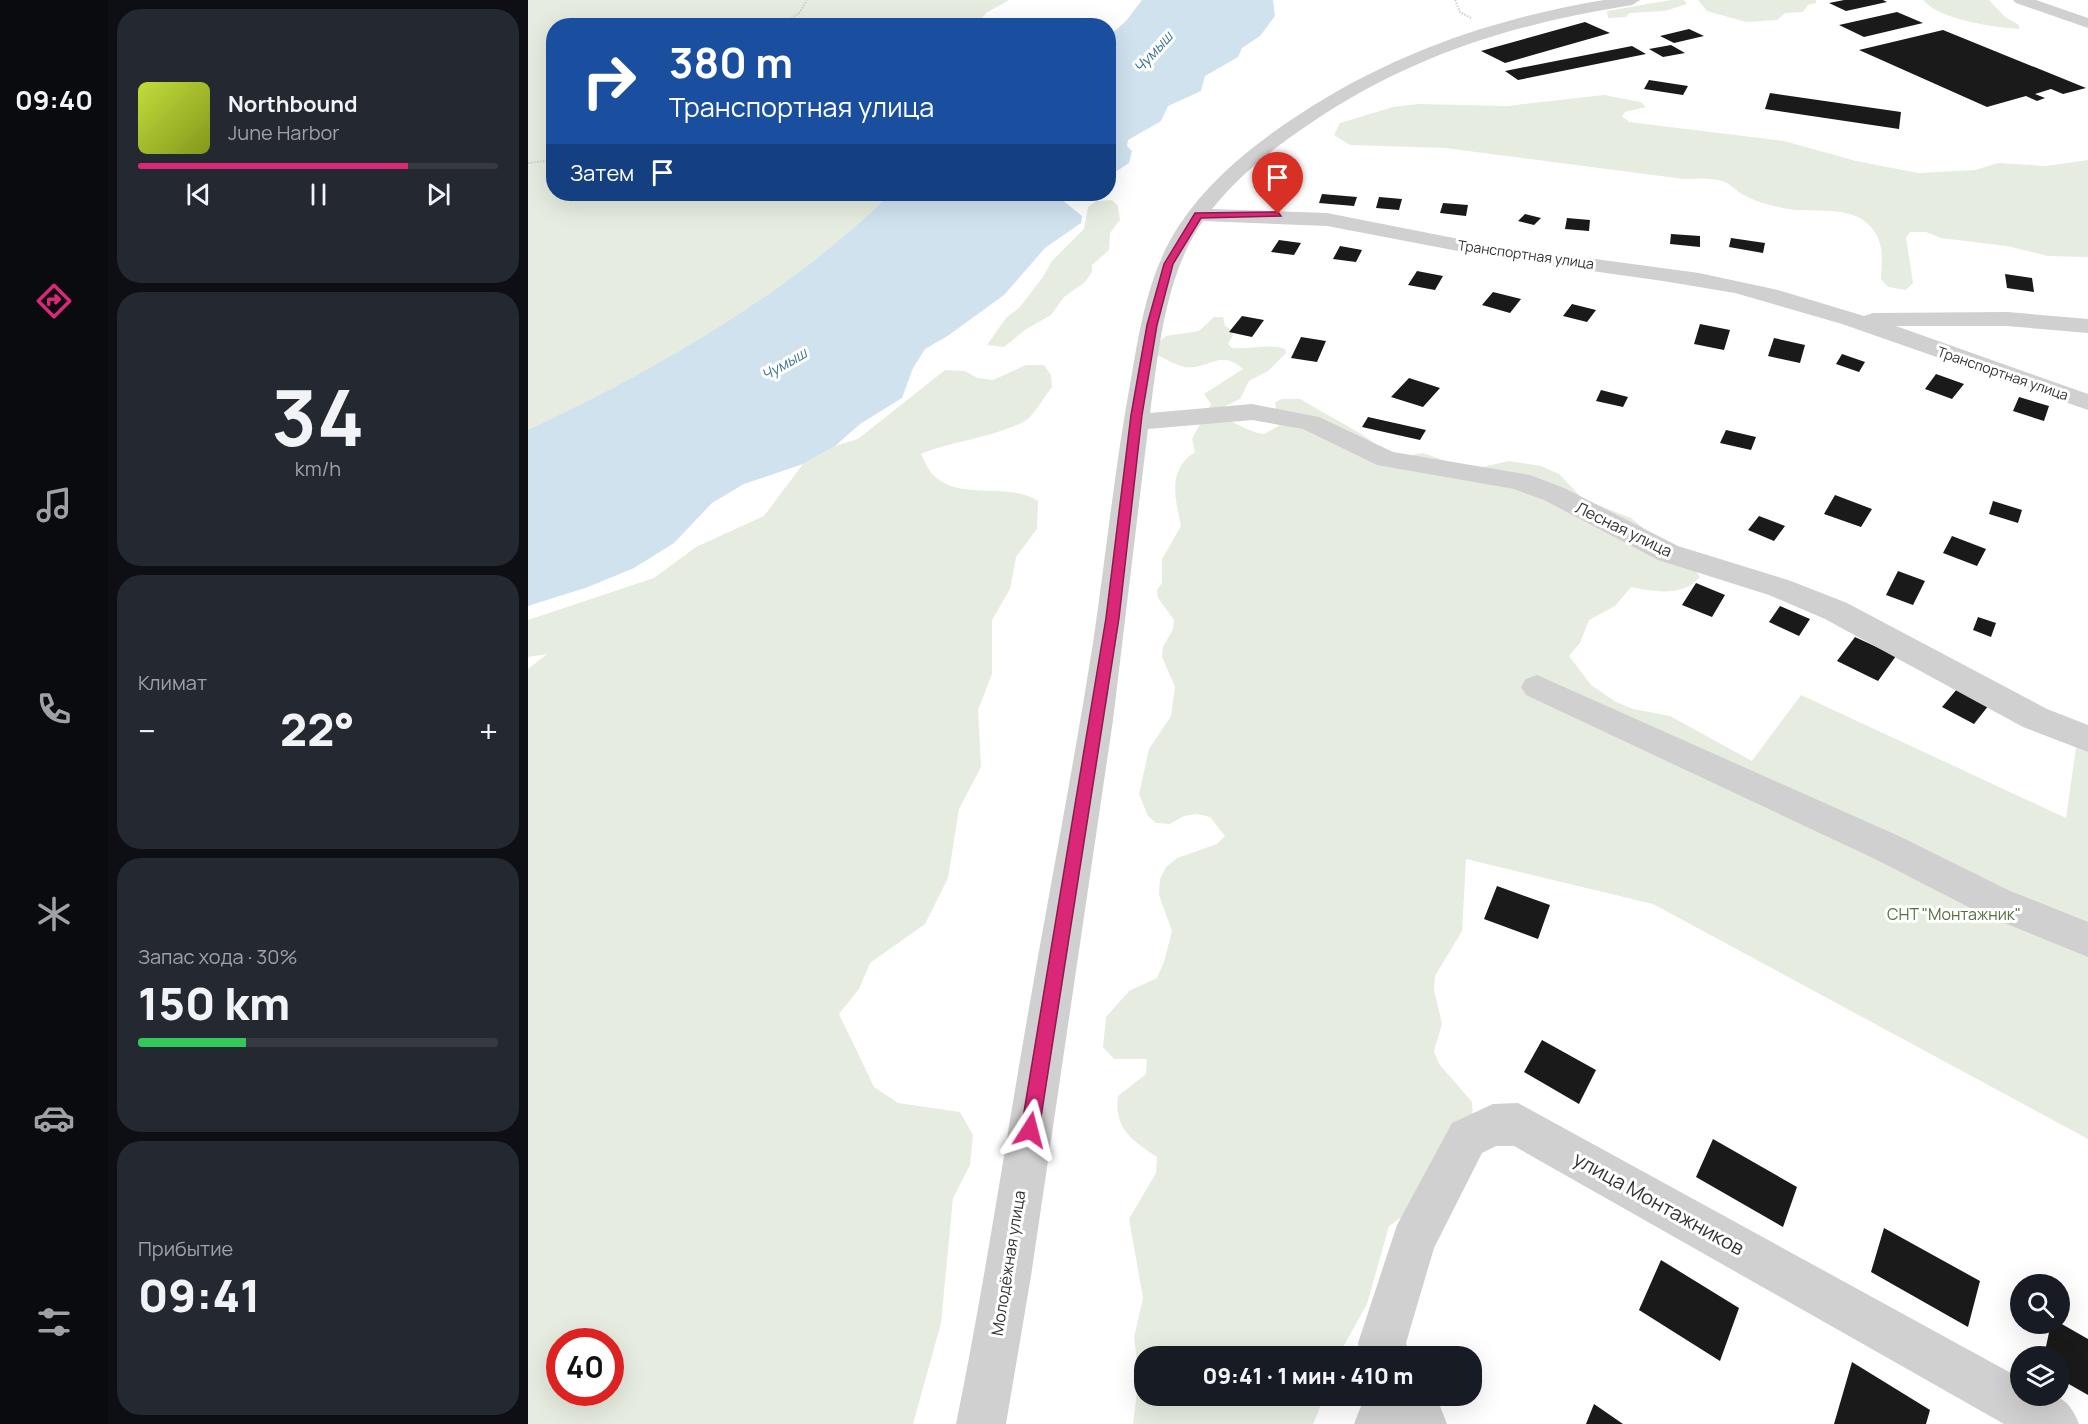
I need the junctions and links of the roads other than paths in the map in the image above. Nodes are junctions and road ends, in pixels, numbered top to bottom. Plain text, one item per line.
1 (1632, 0) edge
2 (2021, 0) edge
3 (2088, 23) edge
4 (1198, 215) junction
5 (1850, 321) junction
6 (2088, 326) edge
7 (2088, 402) edge
8 (1136, 422) junction
9 (1537, 687) dead end
10 (2087, 736) edge
11 (2088, 940) edge
12 (1383, 1346) edge
13 (981, 1424) edge
14 (2054, 1424) edge

1 - 4 street, Молодёжная улица
2 - 3 street
4 - 5 street, Транспортная улица
4 - 8 street, Молодёжная улица
5 - 6 street, Транспортная улица
5 - 7 street, Транспортная улица
8 - 10 street, Лесная улица
8 - 13 street, Молодёжная улица
9 - 11 street
12 - 14 street, улица Монтажников

